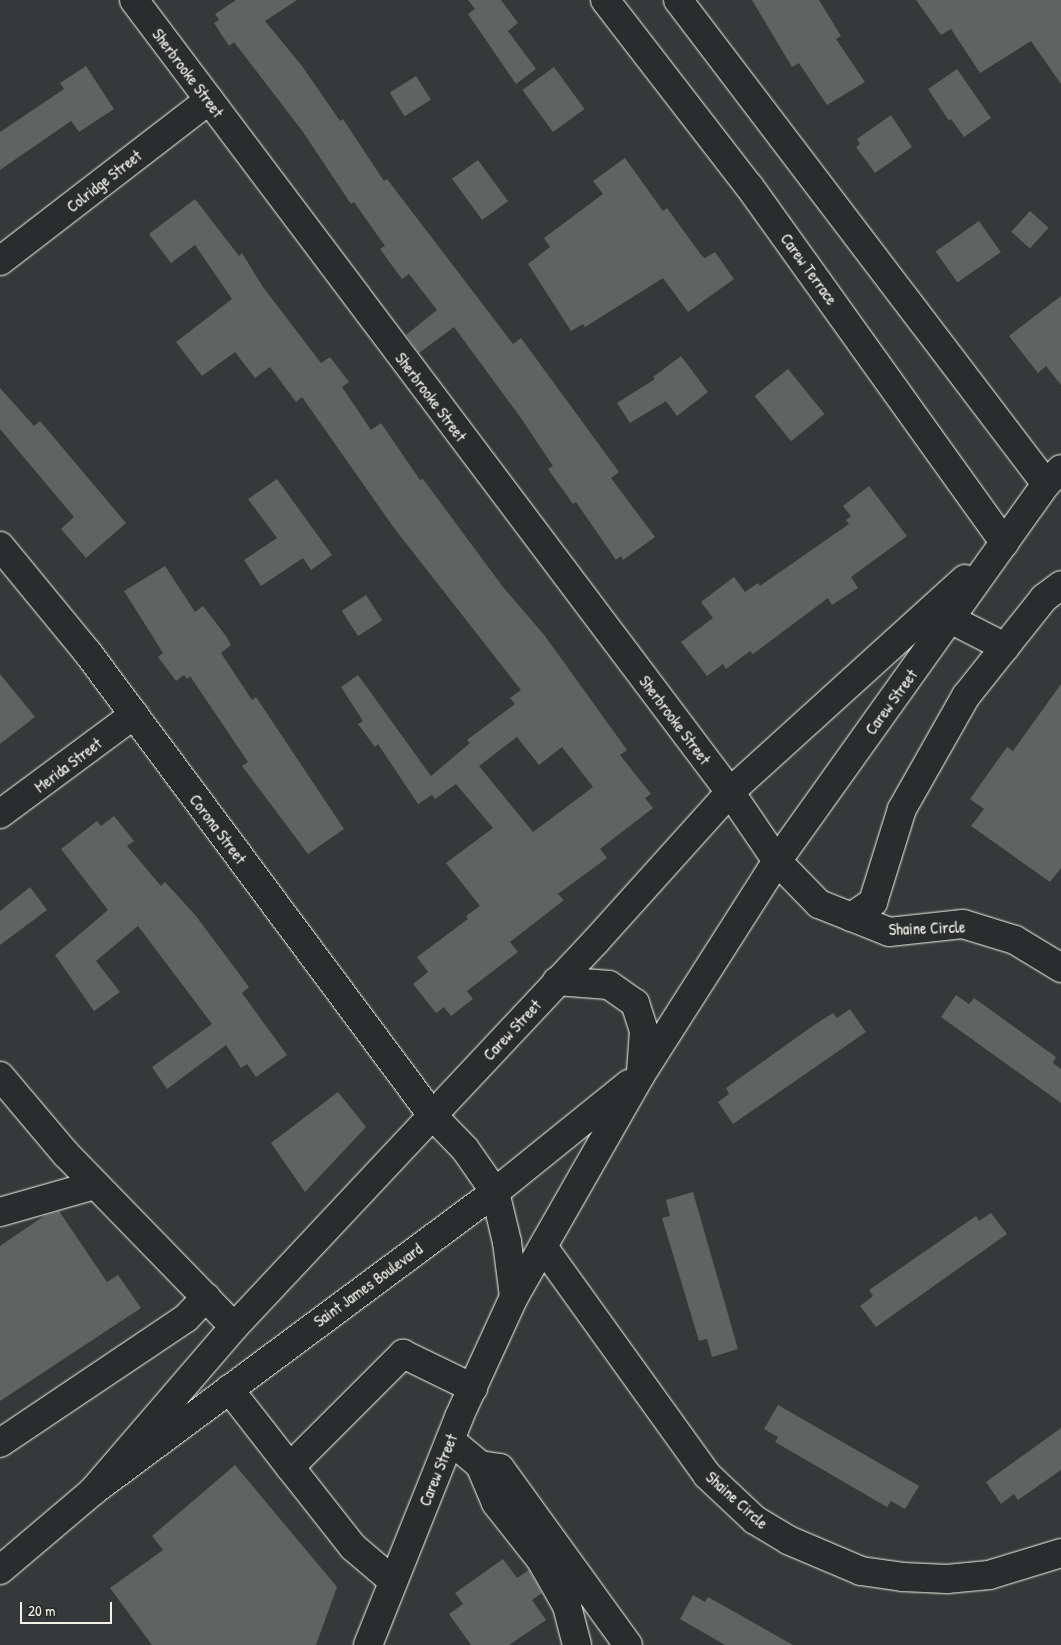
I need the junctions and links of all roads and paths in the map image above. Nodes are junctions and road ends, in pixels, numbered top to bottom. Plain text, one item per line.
1 (134, 0) edge
2 (605, 0) edge
3 (678, 0) edge
4 (209, 100) junction
5 (0, 260) edge
6 (1054, 476) edge
7 (1005, 543) junction
8 (0, 546) edge
9 (1061, 585) edge
10 (950, 619) junction
11 (1005, 647) junction
12 (134, 715) junction
13 (730, 792) junction
14 (0, 814) edge
15 (777, 860) junction
16 (851, 917) junction
17 (1061, 968) edge
18 (557, 981) junction
19 (0, 1076) edge
20 (640, 1076) junction
21 (432, 1115) junction
22 (95, 1185) junction
23 (495, 1192) junction
24 (0, 1212) edge
25 (544, 1248) junction
26 (206, 1297) junction
27 (514, 1297) junction
28 (234, 1327) junction
29 (229, 1388) junction
30 (473, 1388) junction
31 (450, 1440) junction
32 (0, 1443) edge
33 (480, 1465) junction
34 (290, 1467) junction
35 (93, 1491) junction
36 (1061, 1553) edge
37 (0, 1570) edge
38 (393, 1581) junction
39 (368, 1645) edge
40 (577, 1645) edge
41 (628, 1645) edge

1 - 4 street, Sherbrooke Street
2 - 7 street, Carew Terrace
3 - 6 street
4 - 5 street, Colridge Street
4 - 13 street, Sherbrooke Street
6 - 7 street, Carew Street
7 - 10 street, Carew Street
7 - 13 street, Carew Street
8 - 12 street, Corona Street
9 - 11 street
10 - 11 street
10 - 15 street, Carew Street
11 - 16 street
12 - 14 street, Merida Street
12 - 21 street, Corona Street
13 - 15 street
13 - 18 street, Carew Street
15 - 16 street, Shaine Circle
15 - 20 street, Carew Street
16 - 17 street, Shaine Circle
18 - 20 street
18 - 21 street, Carew Street
19 - 22 street
20 - 23 street, Saint James Boulevard
20 - 25 street, Carew Street
21 - 23 street
21 - 28 street, Saint James Boulevard
22 - 24 street
22 - 26 street
23 - 27 street
23 - 29 street, Saint James Boulevard
25 - 27 street, Carew Street
25 - 36 street, Shaine Circle
26 - 28 street
26 - 32 street
27 - 30 street, Carew Street
28 - 35 street, Saint James Boulevard
29 - 34 street
29 - 35 street, Saint James Boulevard
30 - 31 street, Carew Street
30 - 34 street
31 - 33 street
31 - 38 street, Carew Street
33 - 40 street
33 - 41 street
34 - 38 street
35 - 37 street, Saint James Boulevard
38 - 39 street, Carew Street

